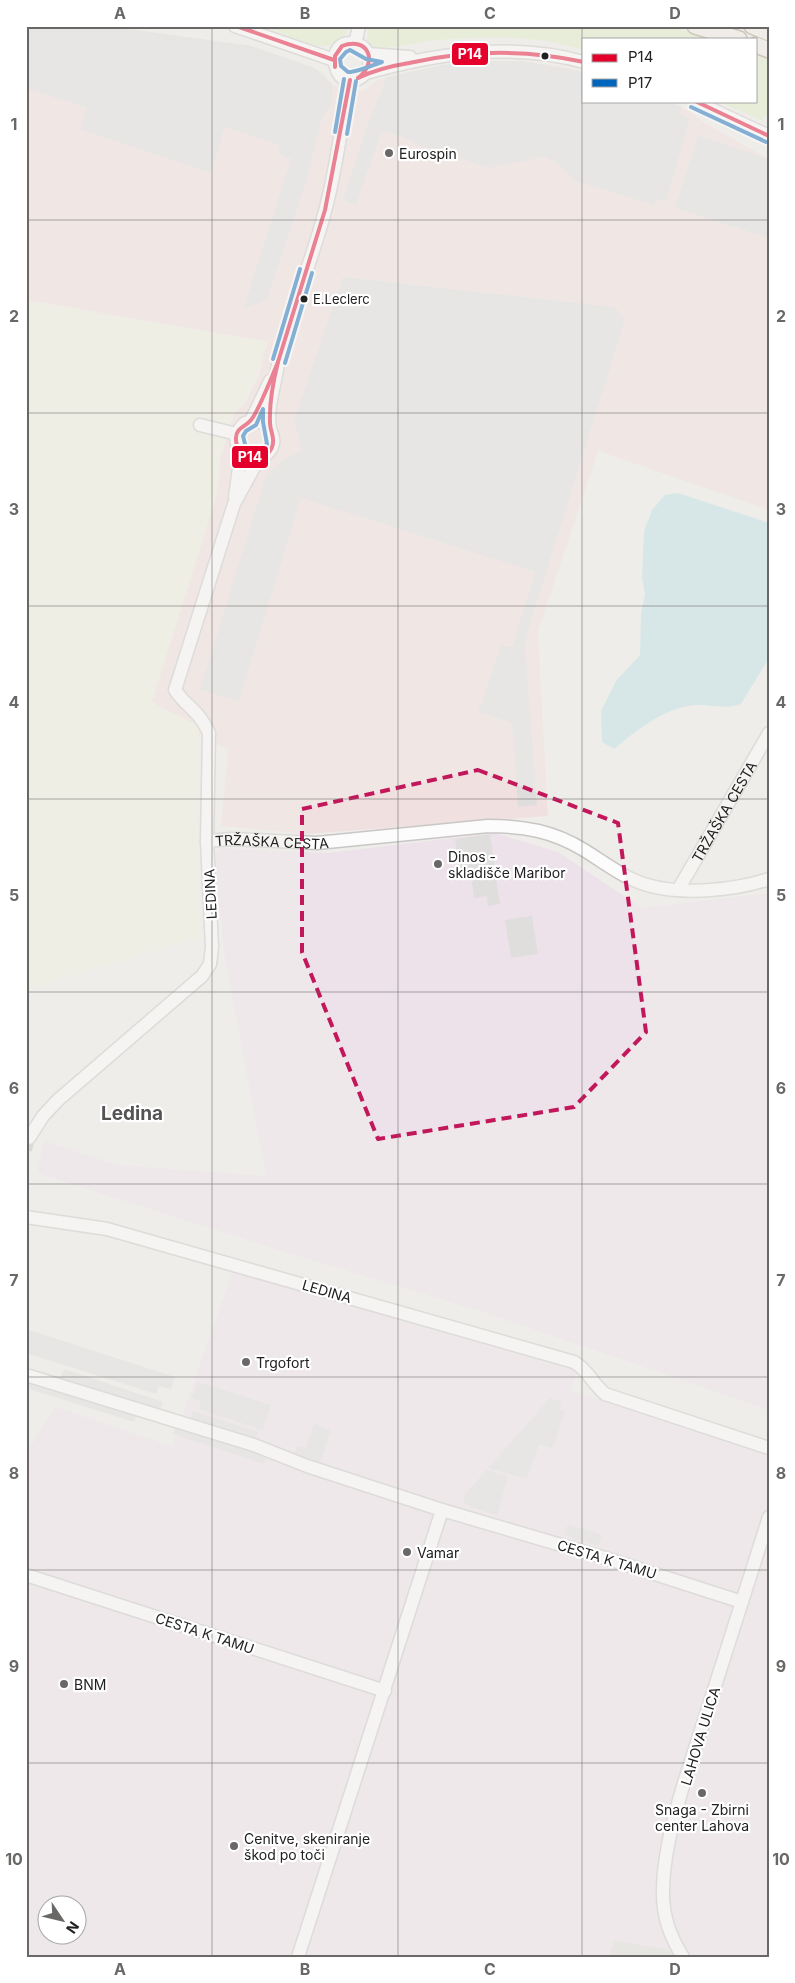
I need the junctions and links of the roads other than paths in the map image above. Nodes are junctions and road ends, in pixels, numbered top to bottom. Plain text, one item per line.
1 (235, 26) edge
2 (359, 26) edge
3 (695, 26) edge
4 (752, 26) edge
5 (769, 32) edge
6 (736, 38) edge
7 (355, 44) junction
8 (368, 54) junction
9 (423, 58) junction
10 (334, 60) junction
11 (582, 62) edge
12 (366, 73) junction
13 (350, 80) junction
14 (696, 102) edge
15 (769, 136) edge
16 (279, 361) junction
17 (251, 421) junction
18 (200, 425) dead end
19 (270, 429) junction
20 (237, 434) junction
21 (241, 453) junction
22 (259, 458) junction
23 (234, 504) junction
24 (769, 733) edge
25 (207, 841) junction
26 (769, 879) edge
27 (678, 890) junction
28 (29, 1138) dead end
29 (26, 1217) edge
30 (26, 1375) edge
31 (769, 1448) edge
32 (442, 1510) junction
33 (769, 1518) edge
34 (26, 1575) edge
35 (742, 1602) junction
36 (384, 1691) junction
37 (298, 1957) edge
38 (684, 1957) edge

1 - 10 street
2 - 7 street
3 - 6 main road
4 - 5 main road
7 - 8 street
7 - 10 street
8 - 9 street
8 - 12 street
9 - 11 street
9 - 12 street
10 - 13 street
12 - 13 street
13 - 16 street
14 - 15 street
16 - 17 street
16 - 19 street
17 - 19 street
17 - 20 street
18 - 20 street
19 - 22 street
20 - 21 street
21 - 22 street
21 - 23 street
22 - 23 street
23 - 25 street, TRŽAŠKA CESTA
24 - 27 street, TRŽAŠKA CESTA
25 - 27 street, TRŽAŠKA CESTA
25 - 28 street, LEDINA
26 - 27 street, TRŽAŠKA CESTA
29 - 31 street, LEDINA
30 - 32 street, CESTA K TAMU
32 - 35 street, CESTA K TAMU
32 - 36 street
33 - 35 street, LAHOVA ULICA
34 - 36 street, CESTA K TAMU
35 - 38 street, LAHOVA ULICA
36 - 37 street

